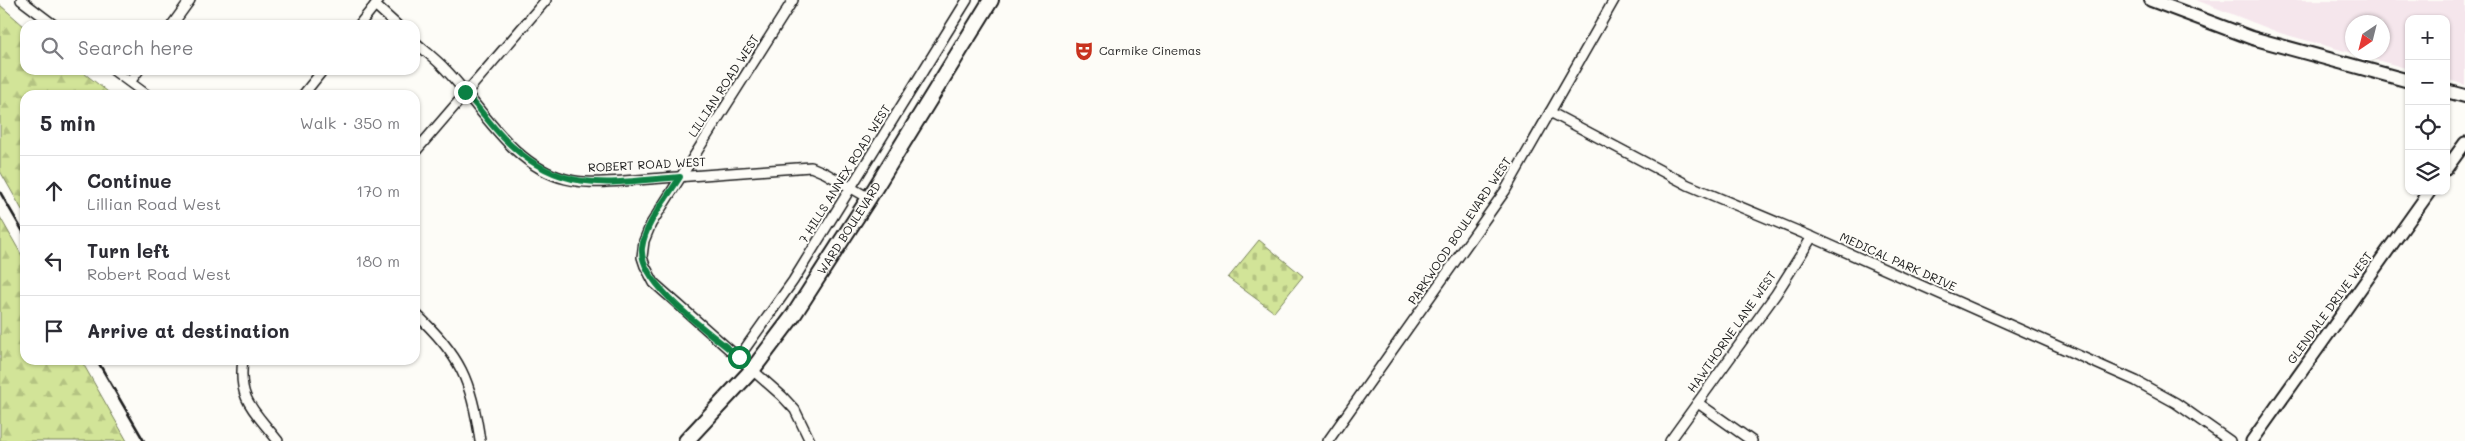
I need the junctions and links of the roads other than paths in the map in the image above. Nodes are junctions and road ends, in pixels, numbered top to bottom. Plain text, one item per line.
1 (190, 0) edge
2 (546, 0) edge
3 (793, 0) edge
4 (967, 0) edge
5 (991, 0) edge
6 (1614, 0) edge
7 (2151, 0) edge
8 (27, 2) edge
9 (377, 3) edge
10 (48, 20) edge
11 (176, 20) edge
12 (363, 20) edge
13 (392, 20) edge
14 (420, 46) edge
15 (120, 75) edge
16 (135, 75) edge
17 (319, 75) edge
18 (2405, 80) edge
19 (130, 82) junction
20 (140, 90) edge
21 (307, 90) edge
22 (465, 92) junction
23 (2450, 92) edge
24 (2465, 96) edge
25 (1550, 112) junction
26 (2465, 143) edge
27 (420, 146) edge
28 (2450, 164) edge
29 (680, 177) junction
30 (851, 188) junction
31 (2427, 195) edge
32 (869, 198) junction
33 (1812, 237) junction
34 (420, 318) edge
35 (739, 357) junction
36 (243, 365) edge
37 (753, 369) junction
38 (1698, 402) junction
39 (278, 441) edge
40 (480, 441) edge
41 (686, 441) edge
42 (810, 441) edge
43 (1328, 441) edge
44 (1670, 441) edge
45 (1752, 441) edge
46 (2230, 441) edge
47 (2252, 441) edge

1 - 11 street
2 - 22 street
3 - 29 street, LILLIAN ROAD WEST
4 - 30 street, 7 HILLS ANNEX ROAD WEST
5 - 32 main road, WARD BOULEVARD
6 - 25 street, PARKWOOD BOULEVARD WEST
7 - 18 main road
8 - 10 street
9 - 12 street
9 - 13 street
14 - 22 street, ROBERT ROAD WEST
15 - 19 street
16 - 19 street
17 - 21 street
19 - 20 street
22 - 27 street
22 - 29 street, ROBERT ROAD WEST
23 - 24 main road
25 - 33 street, MEDICAL PARK DRIVE
25 - 43 street, PARKWOOD BOULEVARD WEST
26 - 28 street
29 - 30 street, ROBERT ROAD WEST
29 - 35 street, LILLIAN ROAD WEST
30 - 32 street, ROBERT ROAD WEST
30 - 35 street, 7 HILLS ANNEX ROAD WEST
31 - 47 street, GLENDALE DRIVE WEST
32 - 37 main road, WARD BOULEVARD
33 - 38 street, HAWTHORNE LANE WEST
33 - 46 street, MEDICAL PARK DRIVE
34 - 40 street
35 - 37 street, LILLIAN ROAD WEST
36 - 39 street
37 - 41 main road, WARD BOULEVARD
37 - 42 street
38 - 44 street, HAWTHORNE LANE WEST
38 - 45 street

